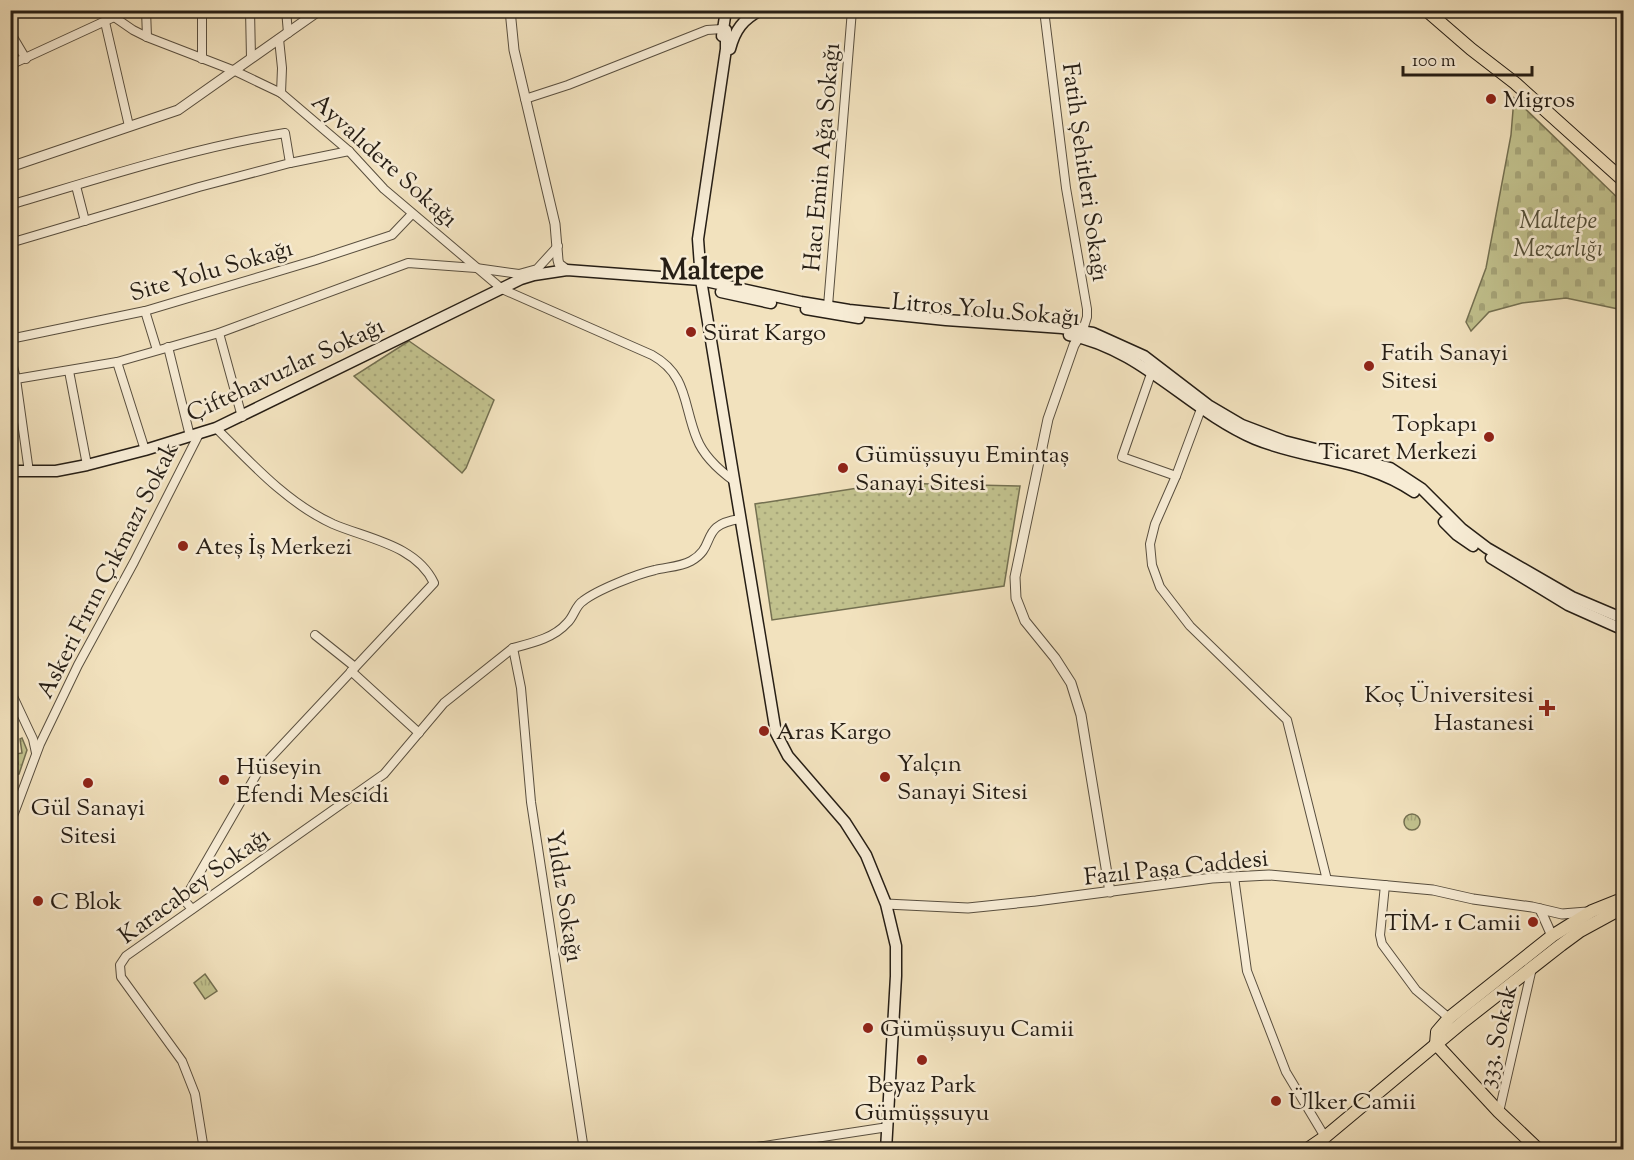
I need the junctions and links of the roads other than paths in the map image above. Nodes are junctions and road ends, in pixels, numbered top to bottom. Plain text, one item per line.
1 (104, 10) edge
2 (146, 10) edge
3 (202, 10) edge
4 (250, 10) edge
5 (286, 10) edge
6 (320, 10) edge
7 (510, 10) edge
8 (726, 10) edge
9 (761, 10) edge
10 (852, 10) edge
11 (1044, 10) edge
12 (1426, 10) edge
13 (114, 17) junction
14 (105, 22) junction
15 (722, 29) junction
16 (10, 32) edge
17 (288, 33) junction
18 (147, 37) junction
19 (279, 39) junction
20 (251, 58) junction
21 (26, 59) junction
22 (202, 59) junction
23 (10, 65) edge
24 (235, 71) junction
25 (281, 93) junction
26 (525, 99) junction
27 (1546, 114) junction
28 (714, 122) junction
29 (129, 126) junction
30 (349, 151) junction
31 (290, 163) junction
32 (10, 167) edge
33 (1623, 181) edge
34 (76, 186) junction
35 (1623, 192) edge
36 (10, 206) edge
37 (412, 214) junction
38 (85, 221) junction
39 (10, 243) edge
40 (558, 246) junction
41 (476, 268) junction
42 (567, 270) junction
43 (701, 280) junction
44 (508, 282) junction
45 (828, 310) junction
46 (145, 311) junction
47 (219, 333) junction
48 (1081, 334) junction
49 (10, 339) edge
50 (168, 347) junction
51 (157, 350) junction
52 (10, 354) edge
53 (117, 362) junction
54 (69, 371) junction
55 (1152, 371) junction
56 (13, 379) edge
57 (1201, 410) junction
58 (242, 417) junction
59 (216, 428) junction
60 (195, 435) junction
61 (145, 450) junction
62 (87, 465) junction
63 (10, 471) edge
64 (29, 472) junction
65 (1388, 472) junction
66 (1176, 476) junction
67 (734, 482) junction
68 (740, 519) junction
69 (1623, 619) edge
70 (1623, 630) edge
71 (315, 635) dead end
72 (513, 648) junction
73 (353, 669) junction
74 (10, 690) edge
75 (419, 733) junction
76 (36, 754) junction
77 (10, 824) edge
78 (1234, 877) junction
79 (1327, 880) junction
80 (1385, 885) junction
81 (1110, 892) junction
82 (1623, 899) edge
83 (886, 904) junction
84 (1623, 907) edge
85 (192, 909) junction
86 (1540, 909) junction
87 (1592, 911) junction
88 (1552, 936) junction
89 (1532, 968) junction
90 (1490, 1002) junction
91 (1449, 1018) junction
92 (1436, 1044) junction
93 (1499, 1112) junction
94 (888, 1126) junction
95 (1325, 1137) junction
96 (204, 1149) edge
97 (584, 1149) edge
98 (736, 1149) edge
99 (886, 1149) edge
100 (1306, 1149) edge
101 (1539, 1149) edge

1 - 13 street, Ayvalıdere Sokağı
2 - 18 street
3 - 22 street
4 - 20 street
5 - 17 street
6 - 17 street
7 - 26 street
8 - 15 main road
9 - 28 main road
10 - 45 street, Hacı Emin Ağa Sokağı
11 - 48 street, Fatih Şehitleri Sokağı
12 - 27 main road
13 - 14 street
13 - 18 street, Ayvalıdere Sokağı
14 - 21 street
14 - 29 street
15 - 26 street
15 - 28 main road
16 - 21 street
17 - 19 street
18 - 22 street, Ayvalıdere Sokağı
19 - 20 street
19 - 25 street
20 - 24 street
21 - 23 street
22 - 24 street, Ayvalıdere Sokağı
24 - 25 street, Ayvalıdere Sokağı
24 - 29 street
25 - 30 street, Ayvalıdere Sokağı
26 - 40 street
27 - 33 main road
27 - 35 main road
28 - 43 main road
29 - 32 street
30 - 31 street
30 - 37 street, Ayvalıdere Sokağı
31 - 34 street
31 - 38 street
34 - 36 street
34 - 38 street
37 - 41 street, Ayvalıdere Sokağı
37 - 46 street, Site Yolu Sokağı
38 - 39 street
40 - 42 street
40 - 44 street
41 - 44 street, Ayvalıdere Sokağı
41 - 44 street
41 - 47 street
42 - 43 main road, Litros Yolu Sokağı
42 - 44 main road, Çiftehavuzlar Sokağı
43 - 45 main road, Litros Yolu Sokağı
43 - 67 main road
44 - 58 main road, Çiftehavuzlar Sokağı
44 - 67 street
45 - 48 main road, Litros Yolu Sokağı
46 - 49 street, Site Yolu Sokağı
46 - 51 street
47 - 50 street
47 - 58 street
48 - 55 main road, Litros Yolu Sokağı
48 - 65 main road, Litros Yolu Sokağı
48 - 81 street
50 - 51 street
50 - 60 street
51 - 53 street
52 - 56 street
53 - 54 street
53 - 61 street
54 - 56 street
54 - 62 street
55 - 57 main road, Litros Yolu Sokağı
55 - 66 street
56 - 64 street
57 - 65 main road, Litros Yolu Sokağı
57 - 66 street
58 - 59 main road, Çiftehavuzlar Sokağı
59 - 60 main road, Çiftehavuzlar Sokağı
59 - 73 street
60 - 61 main road, Çiftehavuzlar Sokağı
60 - 76 street, Askeri Fırın Çıkmazı Sokak
61 - 62 main road, Çiftehavuzlar Sokağı
62 - 64 main road, Çiftehavuzlar Sokağı
63 - 64 main road, Çiftehavuzlar Sokağı
65 - 69 main road, Litros Yolu Sokağı
65 - 70 main road, Litros Yolu Sokağı
66 - 79 street
67 - 68 main road
68 - 72 street, Karacabey Sokağı
68 - 83 main road
71 - 73 street
72 - 75 street, Karacabey Sokağı
72 - 97 street, Yıldız Sokağı
73 - 75 street
73 - 85 street
74 - 76 street
75 - 85 street, Karacabey Sokağı
76 - 77 street, Askeri Fırın Çıkmazı Sokak
78 - 79 street, Fazıl Paşa Caddesi
78 - 81 street, Fazıl Paşa Caddesi
78 - 95 street
79 - 80 street, Fazıl Paşa Caddesi
80 - 86 street, Fazıl Paşa Caddesi
80 - 91 street
81 - 83 street, Fazıl Paşa Caddesi
82 - 87 main road
83 - 94 main road
84 - 89 main road
85 - 96 street, Karacabey Sokağı
86 - 87 street, Fazıl Paşa Caddesi
86 - 88 street
87 - 88 main road
88 - 90 main road
88 - 91 main road
89 - 90 main road
89 - 93 street, 333. Sokak
90 - 92 main road
91 - 92 main road
92 - 93 main road
92 - 95 main road
93 - 101 main road
94 - 98 street
94 - 99 main road
95 - 100 main road

